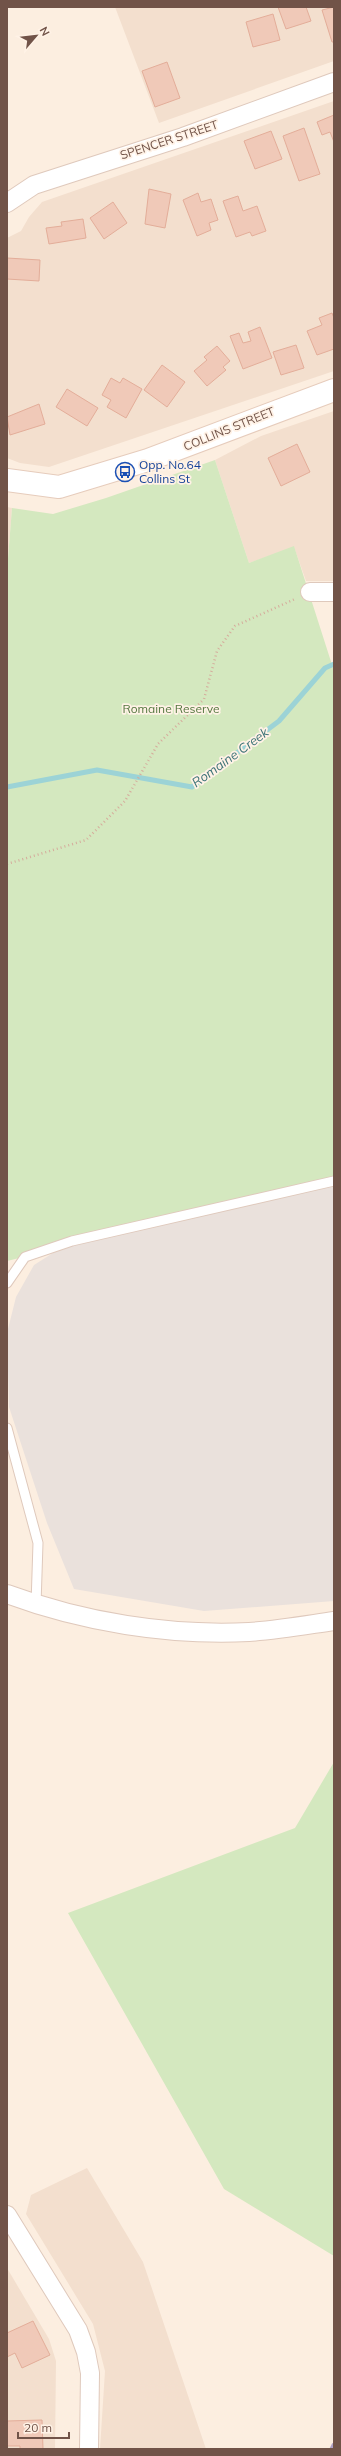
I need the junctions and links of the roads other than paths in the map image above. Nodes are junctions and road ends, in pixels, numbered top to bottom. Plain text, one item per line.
1 (334, 82) edge
2 (7, 203) edge
3 (334, 390) edge
4 (7, 480) edge
5 (310, 592) road end
6 (334, 592) edge
7 (334, 1181) edge
8 (7, 1283) edge
9 (7, 1428) edge
10 (7, 1594) edge
11 (36, 1605) junction
12 (334, 1621) edge
13 (7, 2216) edge
14 (89, 2449) edge

1 - 2 street, SPENCER STREET
3 - 4 street, COLLINS STREET
5 - 6 street
7 - 8 lane
9 - 11 lane
10 - 11 street
11 - 12 street
13 - 14 street

